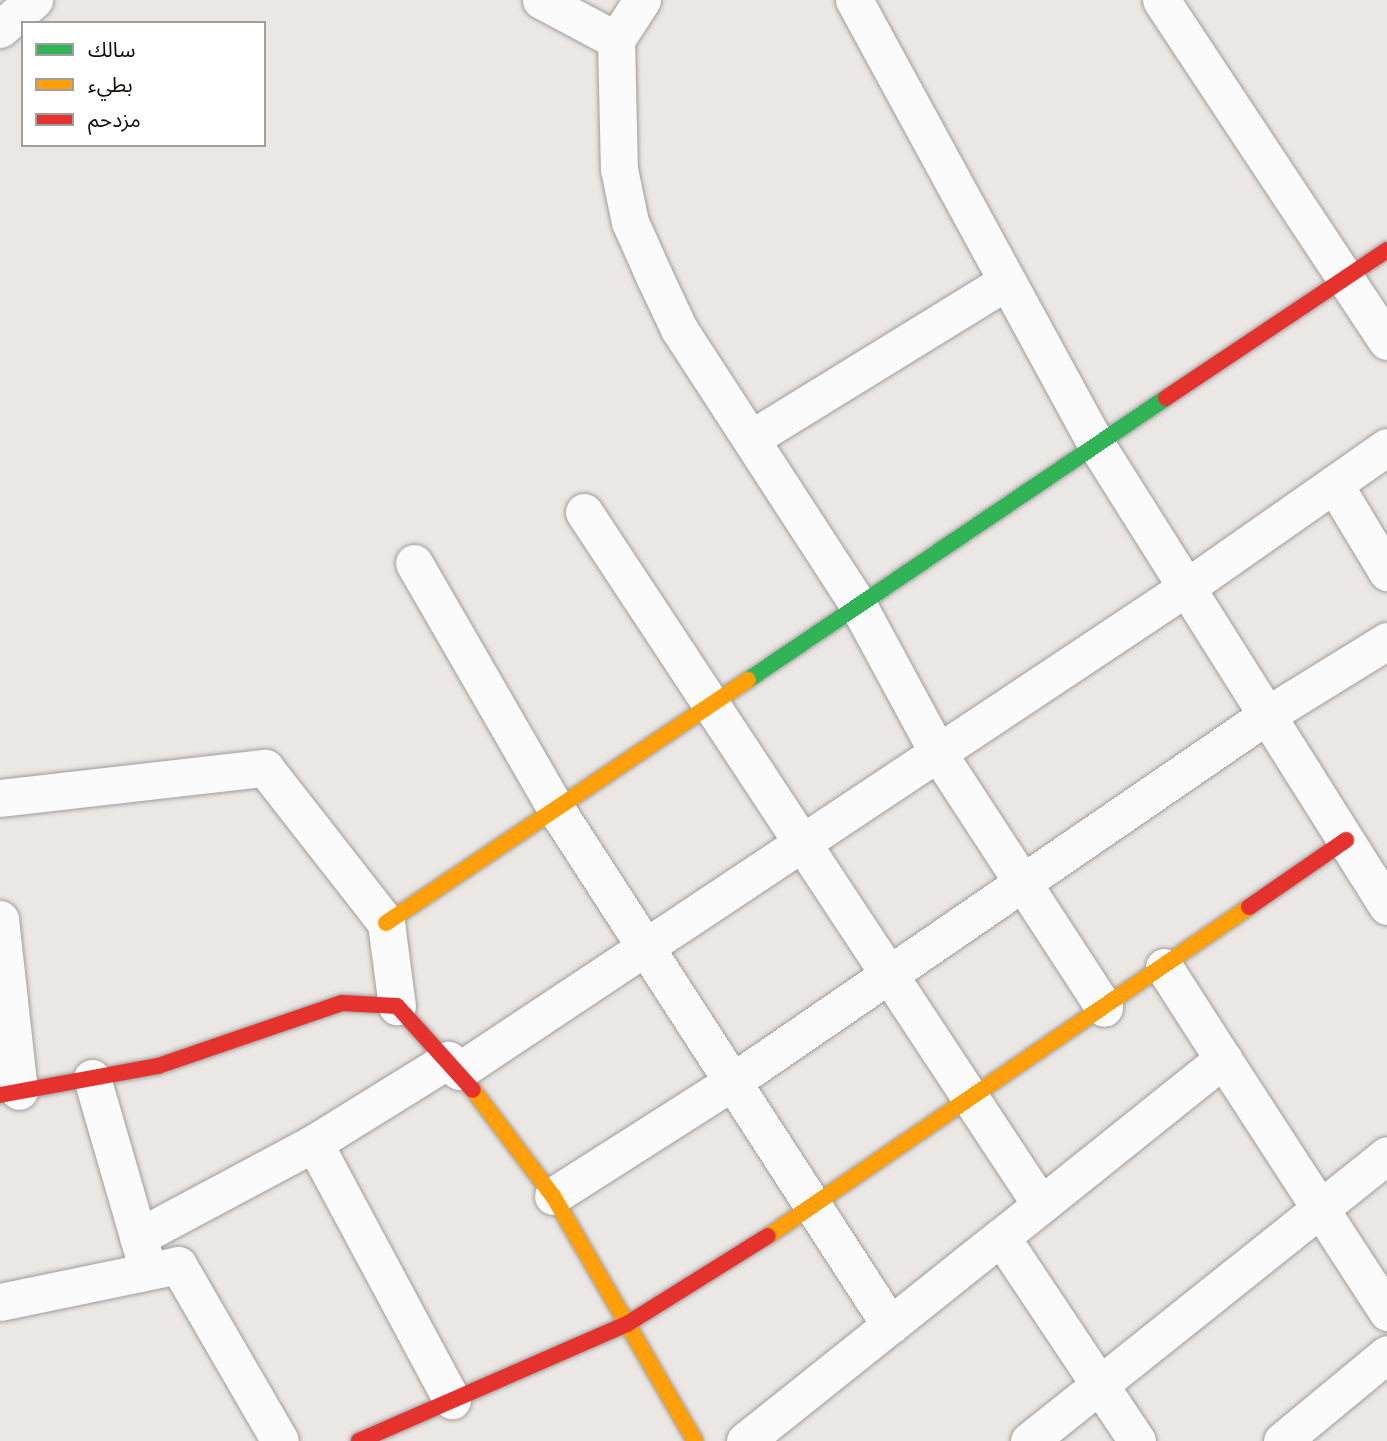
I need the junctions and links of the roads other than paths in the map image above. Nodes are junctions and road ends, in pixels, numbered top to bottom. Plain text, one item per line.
1 (34, 0) edge
2 (541, 0) edge
3 (642, 0) edge
4 (854, 0) edge
5 (1161, 0) edge
6 (0, 29) edge
7 (616, 40) junction
8 (1387, 250) edge
9 (1345, 277) junction
10 (1007, 281) junction
11 (1387, 341) edge
12 (752, 438) junction
13 (1096, 444) junction
14 (1387, 447) edge
15 (1334, 484) junction
16 (584, 512) dead end
17 (414, 563) dead end
18 (1387, 572) edge
19 (1187, 587) junction
20 (858, 605) junction
21 (1387, 641) edge
22 (707, 707) junction
23 (1267, 715) junction
24 (938, 753) junction
25 (0, 791) edge
26 (0, 798) edge
27 (556, 809) junction
28 (1346, 840) junction
29 (800, 844) junction
30 (1018, 883) junction
31 (1387, 906) edge
32 (0, 919) edge
33 (386, 923) junction
34 (645, 948) junction
35 (1164, 967) junction
36 (886, 973) junction
37 (397, 1006) junction
38 (1104, 1008) junction
39 (1223, 1059) junction
40 (453, 1066) junction
41 (92, 1078) junction
42 (732, 1082) junction
43 (10, 1093) edge
44 (971, 1101) junction
45 (314, 1143) junction
46 (1387, 1156) edge
47 (553, 1196) junction
48 (1041, 1205) junction
49 (814, 1208) junction
50 (1320, 1211) junction
51 (138, 1237) junction
52 (1001, 1237) junction
53 (148, 1271) junction
54 (0, 1302) edge
55 (1387, 1312) edge
56 (627, 1324) junction
57 (890, 1325) junction
58 (1387, 1354) edge
59 (1101, 1385) junction
60 (452, 1400) junction
61 (280, 1441) edge
62 (361, 1441) edge
63 (695, 1441) edge
64 (745, 1441) edge
65 (1030, 1441) edge
66 (1137, 1441) edge
67 (1282, 1441) edge

1 - 6 street
2 - 7 street
3 - 7 street
4 - 10 street
5 - 9 street
7 - 12 street
8 - 9 street
9 - 11 street
9 - 13 street
10 - 12 street
10 - 13 street
12 - 20 street
13 - 19 street
13 - 20 street
14 - 15 street
15 - 18 street
15 - 19 street
16 - 22 street
17 - 27 street
19 - 23 street
19 - 24 street
20 - 22 street
20 - 24 street
21 - 23 street
22 - 27 street
22 - 29 street
23 - 28 street
23 - 30 street
24 - 29 street
24 - 30 street
25 - 26 street
26 - 33 street
27 - 33 street
27 - 34 street
28 - 31 street
28 - 35 street
29 - 34 street
29 - 36 street
30 - 36 street
30 - 38 street
32 - 43 street
33 - 37 street
34 - 40 street
34 - 42 street
35 - 38 street
35 - 39 street
36 - 42 street
36 - 44 street
37 - 40 street
37 - 41 street
38 - 44 street
39 - 48 street
39 - 50 street
40 - 45 street
40 - 47 street
41 - 43 street
41 - 51 street
42 - 47 street
42 - 49 street
44 - 48 street
44 - 49 street
45 - 51 street
45 - 60 street
46 - 50 street
47 - 56 street
48 - 52 street
49 - 56 street
49 - 57 street
50 - 55 street
50 - 59 street
51 - 53 street
52 - 57 street
52 - 59 street
53 - 54 street
53 - 61 street
56 - 60 street
56 - 63 street
57 - 64 street
58 - 67 street
59 - 65 street
59 - 66 street
60 - 62 street

